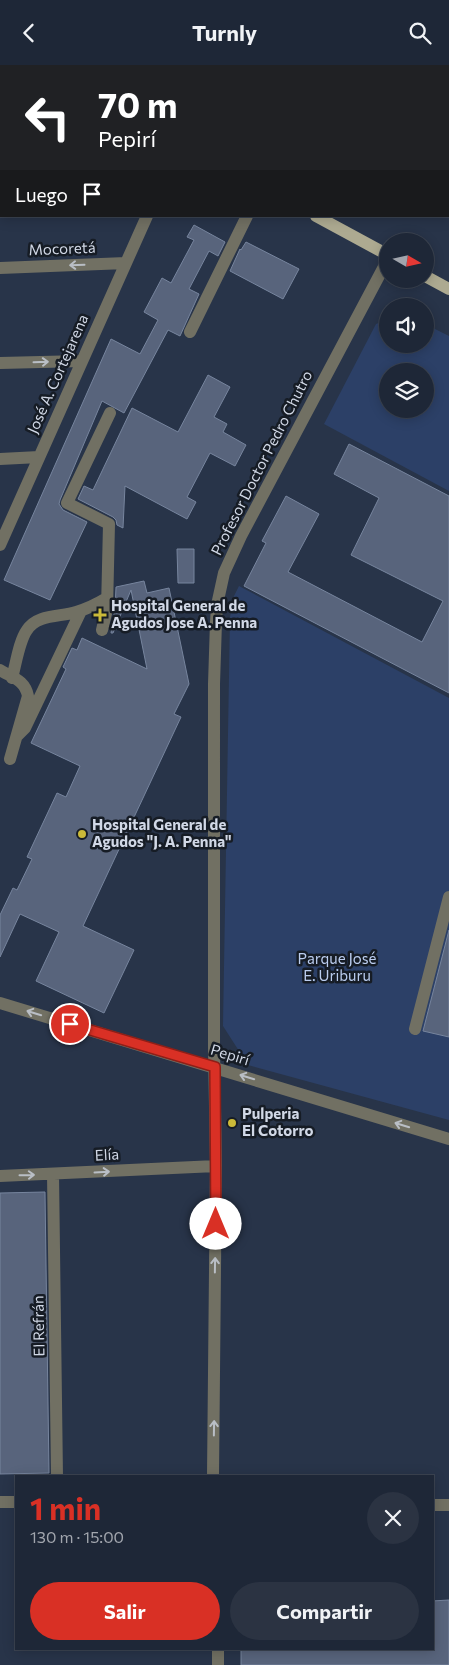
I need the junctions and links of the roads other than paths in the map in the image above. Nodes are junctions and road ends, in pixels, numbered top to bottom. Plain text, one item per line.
1 (147, 217) edge
2 (246, 217) edge
3 (320, 217) edge
4 (335, 221) edge
5 (379, 251) edge
6 (126, 263) junction
7 (0, 268) edge
8 (379, 274) edge
9 (434, 281) edge
10 (449, 289) edge
11 (190, 332) dead end
12 (82, 361) junction
13 (0, 363) edge
14 (110, 413) dead end
15 (39, 457) junction
16 (0, 459) edge
17 (0, 545) edge
18 (107, 598) junction
19 (81, 611) junction
20 (102, 630) dead end
21 (0, 670) edge
22 (6, 677) edge
23 (17, 736) junction
24 (10, 759) dead end
25 (449, 897) edge
26 (0, 1003) edge
27 (415, 1029) dead end
28 (215, 1067) junction
29 (449, 1139) edge
30 (216, 1166) junction
31 (53, 1174) junction
32 (0, 1175) edge
33 (57, 1475) edge
34 (214, 1475) edge
35 (0, 1502) edge
36 (15, 1502) edge
37 (434, 1505) edge
38 (449, 1505) edge
39 (218, 1650) edge
40 (218, 1665) edge

1 - 6 street, José A. Cortejarena
2 - 11 street
3 - 4 main road
4 - 5 main road
6 -> 7 street, Mocoretá
6 - 12 street, José A. Cortejarena
8 - 28 street, Profesor Doctor Pedro Chutro
9 - 10 main road
13 -> 12 street
12 - 15 street, José A. Cortejarena
14 - 18 street
15 - 16 street
15 - 17 street, José A. Cortejarena
18 - 19 street
18 - 20 street
19 - 22 street
19 - 23 street
21 - 22 street
22 - 23 street
23 - 24 street
25 - 27 street
28 -> 26 street, Pepirí
29 -> 28 street, Pepirí
28 - 30 street, Profesor Doctor Pedro Chutro
31 -> 30 street, Elía
34 -> 30 street, Profesor Doctor Pedro Chutro
32 -> 31 street, Elía
31 - 33 street, El Refrán
35 - 36 street
37 - 38 street
39 - 40 street

